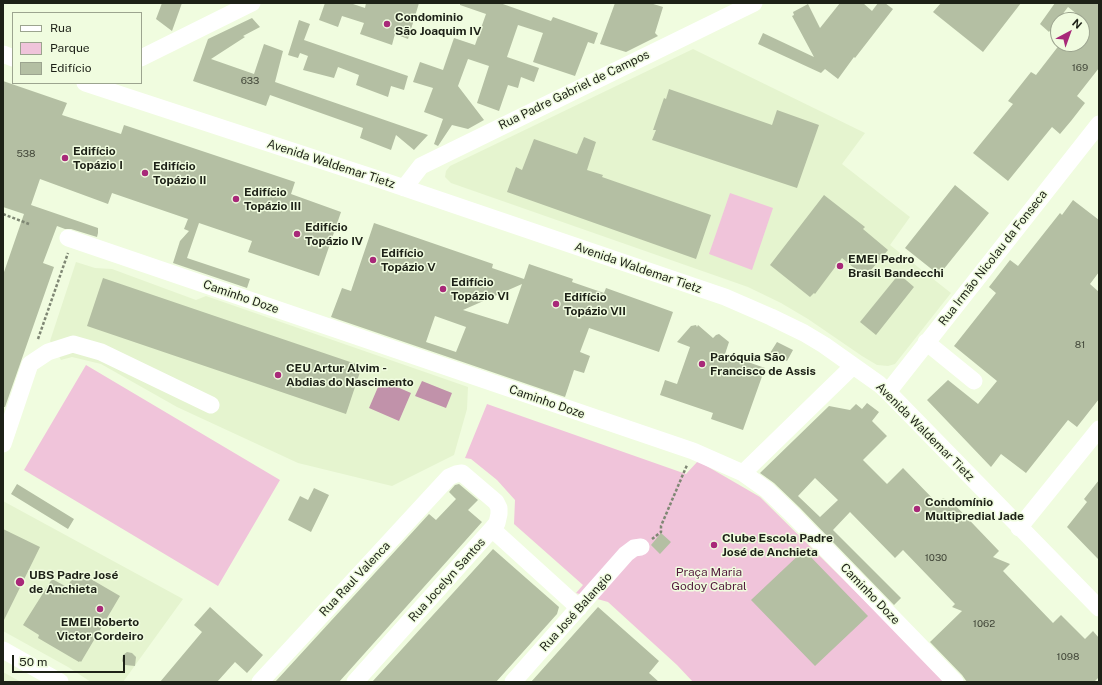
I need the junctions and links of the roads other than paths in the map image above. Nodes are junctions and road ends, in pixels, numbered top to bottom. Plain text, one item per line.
1 (252, 3) edge
2 (754, 3) edge
3 (142, 58) edge
4 (91, 84) edge
5 (109, 87) edge
6 (1099, 124) edge
7 (404, 188) junction
8 (70, 239) road end
9 (926, 342) junction
10 (853, 366) junction
11 (974, 381) dead end
12 (888, 392) junction
13 (211, 405) dead end
14 (1099, 429) edge
15 (3, 444) edge
16 (743, 473) junction
17 (1019, 528) junction
18 (492, 529) junction
19 (641, 547) road end
20 (579, 608) junction
21 (1099, 608) edge
22 (3, 650) edge
23 (49, 679) edge
24 (260, 682) edge
25 (355, 682) edge
26 (513, 682) edge
27 (955, 682) edge

1 - 3 street
2 - 7 street, Rua Padre Gabriel de Campos
4 - 5 street, Avenida Waldemar Tietz
5 - 7 street, Avenida Waldemar Tietz
6 - 9 street, Rua Irmão Nicolau da Fonseca
7 - 10 street, Avenida Waldemar Tietz
8 - 16 street, Caminho Doze
9 - 11 street
9 - 12 street, Rua Irmão Nicolau da Fonseca
10 - 12 street, Avenida Waldemar Tietz
10 - 16 street
12 - 17 street, Avenida Waldemar Tietz
13 - 15 street
14 - 17 street
16 - 27 street, Caminho Doze
17 - 21 street, Avenida Waldemar Tietz
18 - 20 street, Rua Jocelyn Santos
18 - 24 street, Rua Raul Valenca
18 - 25 street, Rua Jocelyn Santos
19 - 20 street, Rua José Balangio
20 - 26 street, Rua José Balangio
22 - 23 street

